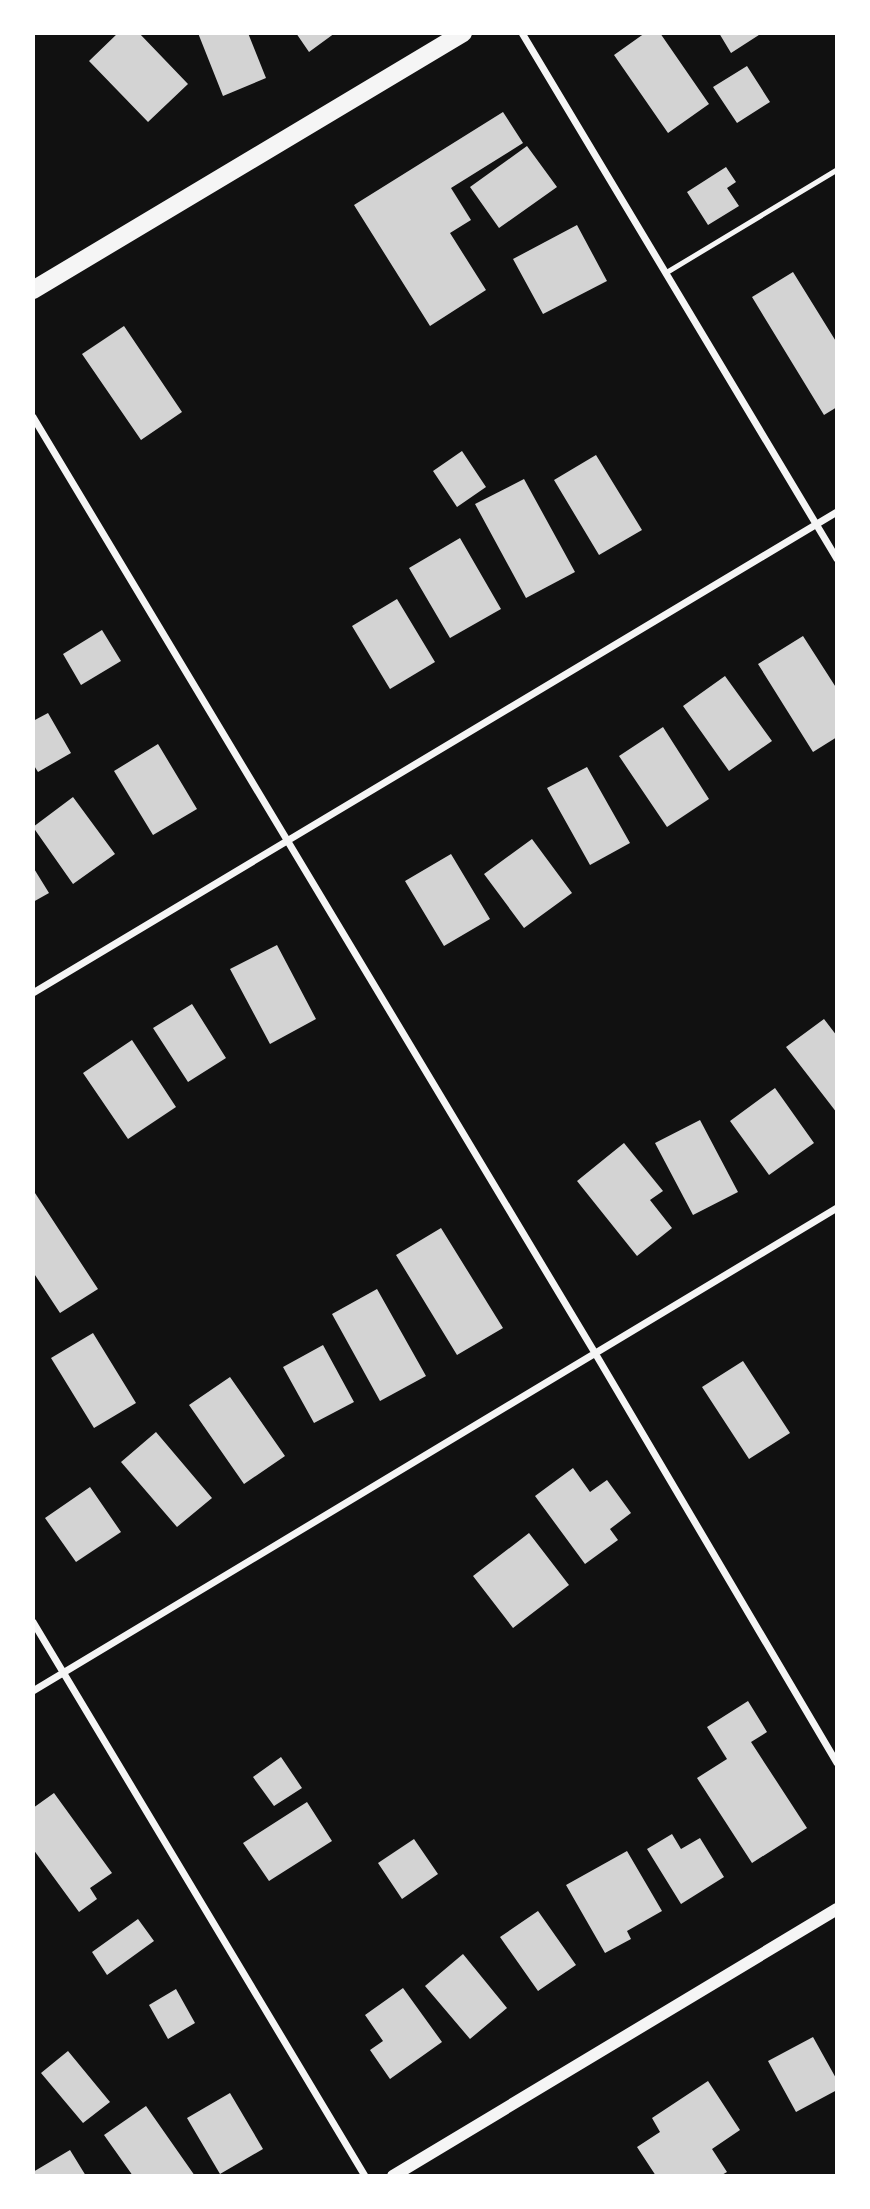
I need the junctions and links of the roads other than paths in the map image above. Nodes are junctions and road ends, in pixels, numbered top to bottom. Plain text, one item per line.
1 (463, 33) edge
2 (522, 33) edge
3 (837, 170) edge
4 (666, 273) junction
5 (33, 290) edge
6 (33, 417) edge
7 (837, 512) edge
8 (817, 524) junction
9 (837, 559) edge
10 (287, 842) junction
11 (33, 993) edge
12 (837, 1208) edge
13 (595, 1353) junction
14 (33, 1622) edge
15 (63, 1672) junction
16 (33, 1690) edge
17 (837, 1763) edge
18 (837, 1909) edge
19 (365, 2176) edge
20 (393, 2176) edge

1 - 5 main road
2 - 4 street
3 - 4 lane
4 - 8 street
6 - 10 street
7 - 8 street
8 - 9 street
8 - 10 street
10 - 11 street
10 - 13 street
12 - 13 street
13 - 15 street
13 - 17 street
14 - 15 street
15 - 16 street
15 - 19 street
18 - 20 street

